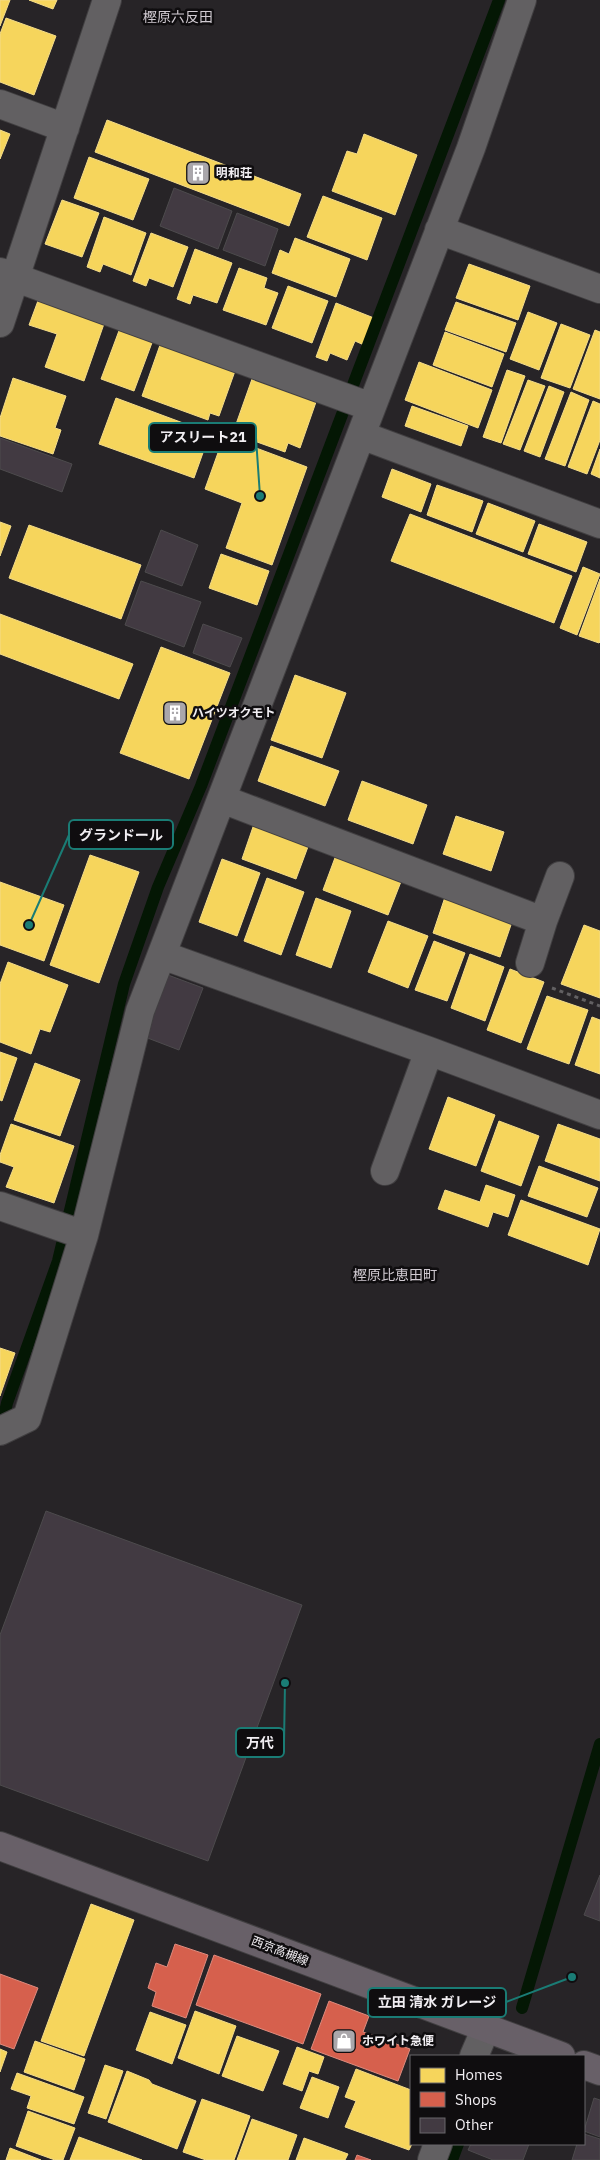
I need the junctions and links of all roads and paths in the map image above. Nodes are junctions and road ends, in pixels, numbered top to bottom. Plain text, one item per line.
1 (107, 0) edge
2 (522, 0) edge
3 (0, 104) edge
4 (65, 128) junction
5 (439, 230) junction
6 (8, 275) edge
7 (600, 289) edge
8 (0, 323) edge
9 (371, 407) junction
10 (361, 435) junction
11 (600, 524) edge
12 (222, 799) junction
13 (560, 876) dead end
14 (543, 921) junction
15 (162, 955) junction
16 (530, 963) joint
17 (600, 1006) edge
18 (429, 1051) junction
19 (600, 1115) edge
20 (385, 1171) dead end
21 (0, 1206) edge
22 (84, 1235) junction
23 (5, 1429) edge
24 (0, 1846) edge
25 (486, 2028) junction
26 (474, 2055) edge
27 (557, 2055) edge
28 (585, 2065) edge
29 (600, 2071) edge
30 (438, 2145) edge
31 (432, 2160) edge

1 - 4 street
2 - 5 street
3 - 4 street
4 - 6 street
5 - 7 street
5 - 9 street
6 - 8 street
6 - 9 street
9 - 10 street
10 - 11 street
10 - 12 street
12 - 14 street
12 - 15 street
13 - 14 street
14 - 16 street
15 - 18 street
15 - 22 street
16 - 17 path
18 - 19 street
18 - 20 street
21 - 22 street
22 - 23 street
24 - 25 main road, 西京高槻線
25 - 26 street
25 - 27 main road, 西京高槻線
28 - 29 main road
30 - 31 street

